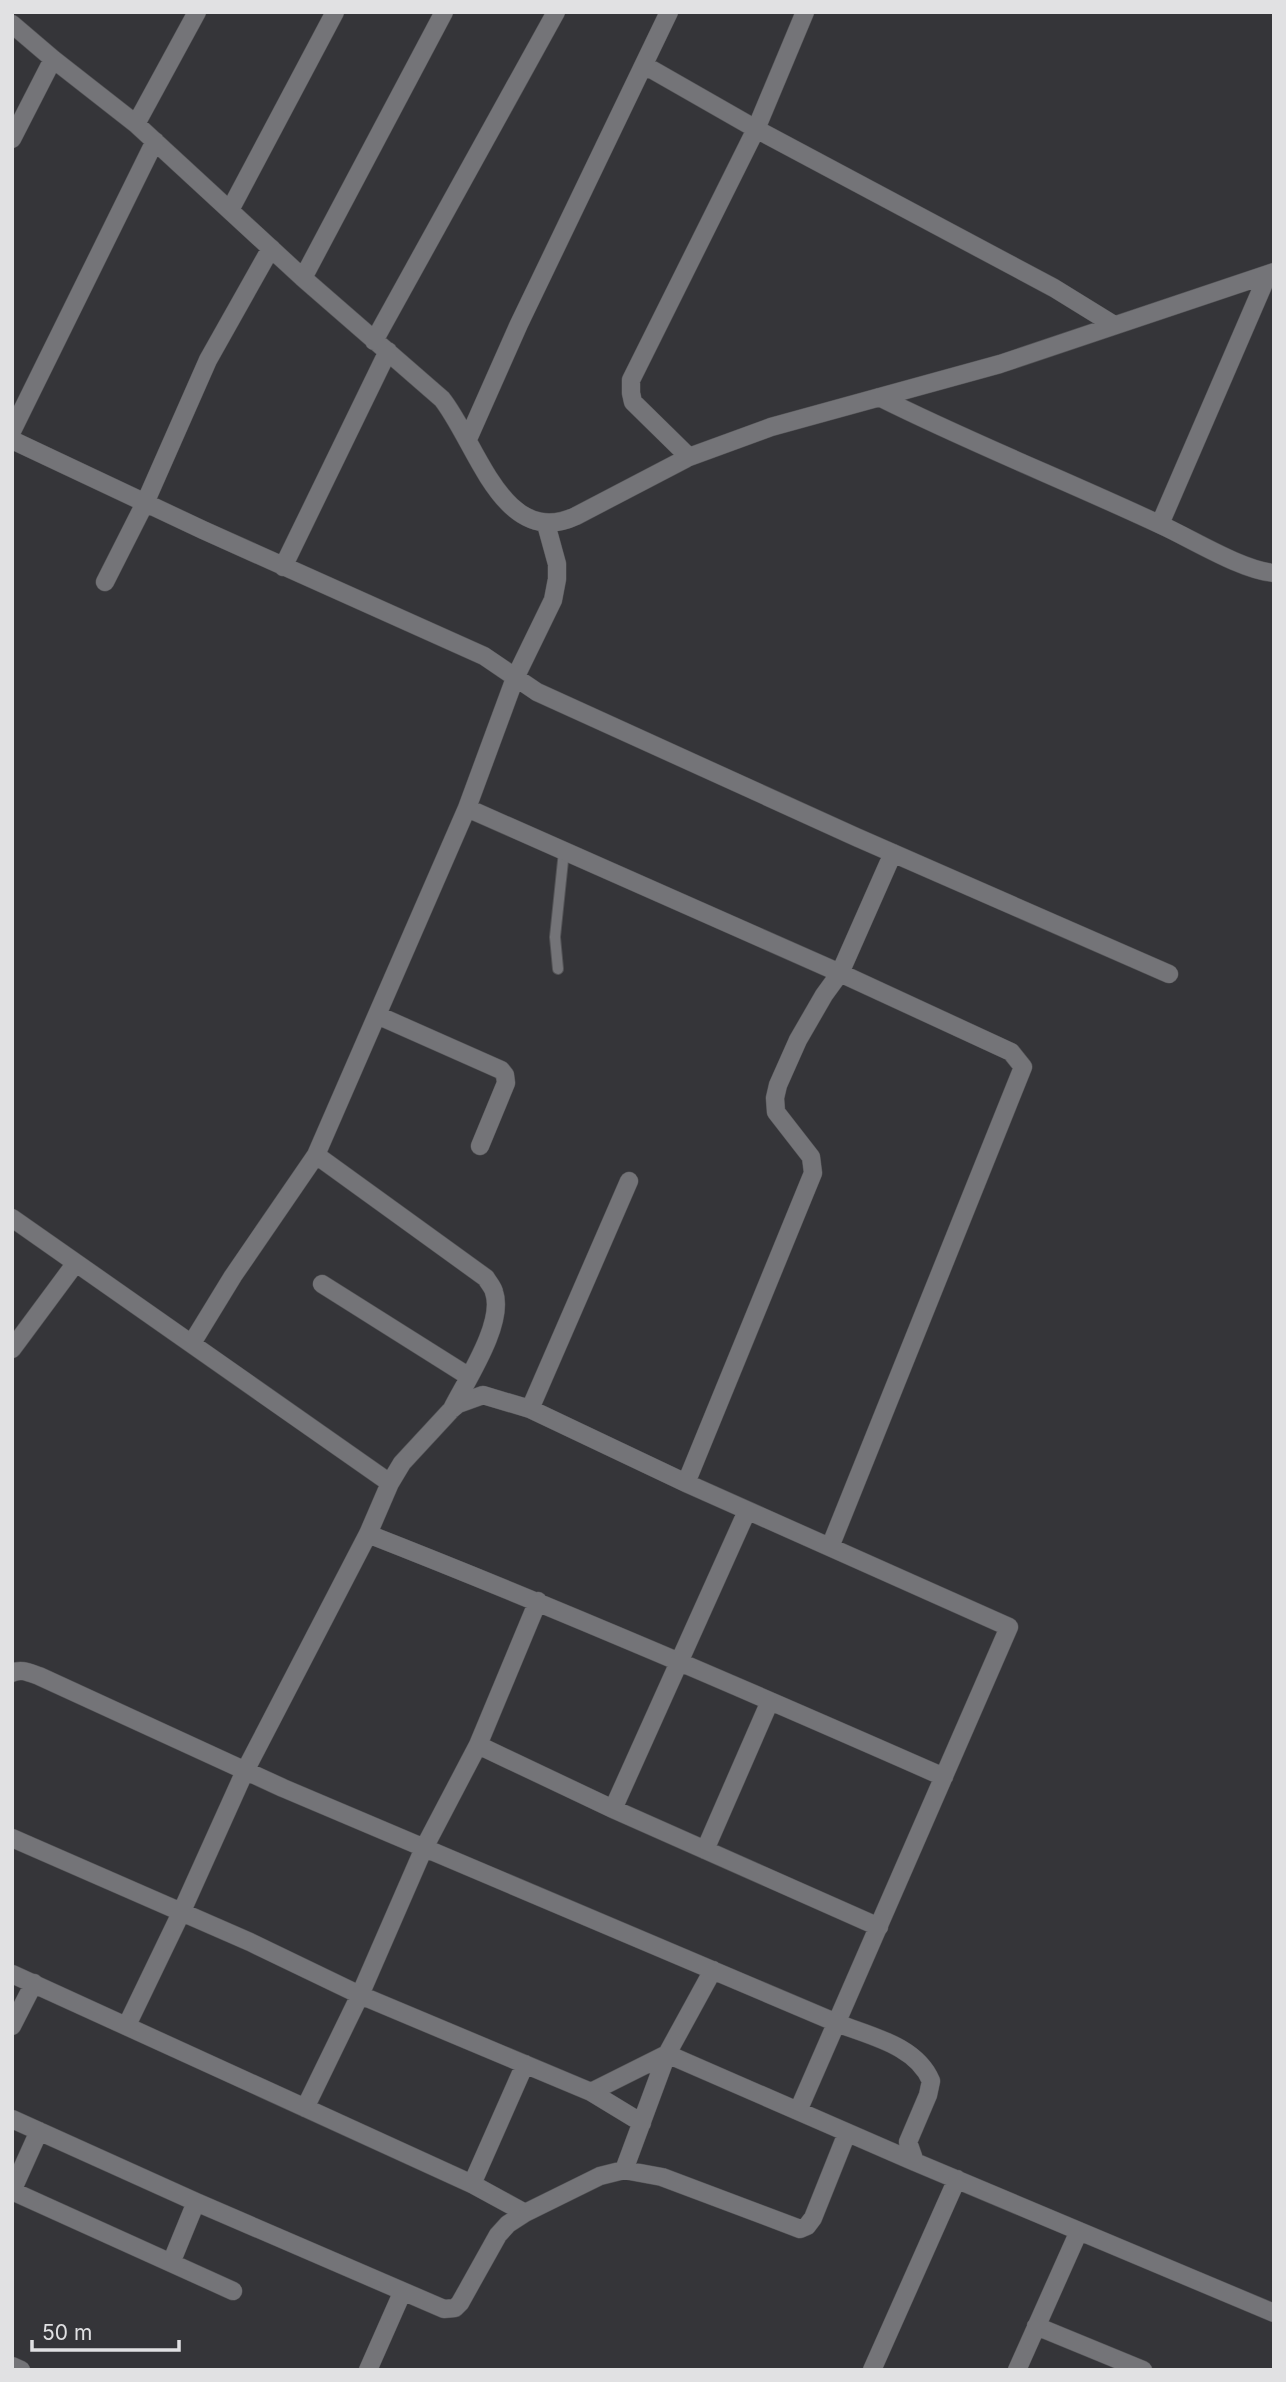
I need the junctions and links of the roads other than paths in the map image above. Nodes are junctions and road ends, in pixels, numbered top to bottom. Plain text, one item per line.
1 (197, 12) edge
2 (335, 12) edge
3 (444, 12) edge
4 (556, 12) edge
5 (669, 12) edge
6 (805, 12) edge
7 (12, 24) edge
8 (53, 59) junction
9 (644, 65) junction
10 (136, 124) junction
11 (756, 129) junction
12 (12, 139) edge
13 (155, 141) junction
14 (230, 210) junction
15 (271, 248) junction
16 (1271, 273) edge
17 (303, 278) junction
18 (1114, 325) junction
19 (381, 346) junction
20 (879, 397) junction
21 (12, 431) edge
22 (468, 439) junction
23 (12, 440) edge
24 (688, 457) junction
25 (145, 503) junction
26 (546, 524) junction
27 (1160, 524) junction
28 (283, 567) junction
29 (1274, 573) edge
30 (105, 582) dead end
31 (515, 678) junction
32 (467, 808) junction
33 (564, 851) junction
34 (892, 853) junction
35 (558, 969) dead end
36 (839, 973) junction
37 (1168, 974) dead end
38 (377, 1015) junction
39 (480, 1146) dead end
40 (316, 1155) junction
41 (629, 1181) dead end
42 (12, 1218) edge
43 (75, 1264) junction
44 (322, 1284) dead end
45 (192, 1343) junction
46 (12, 1349) edge
47 (468, 1376) junction
48 (452, 1409) junction
49 (530, 1409) junction
50 (390, 1483) junction
51 (686, 1483) junction
52 (747, 1510) junction
53 (368, 1534) junction
54 (830, 1547) junction
55 (537, 1601) junction
56 (681, 1661) junction
57 (12, 1673) edge
58 (770, 1701) junction
59 (478, 1745) junction
60 (245, 1771) junction
61 (944, 1777) junction
62 (613, 1809) junction
63 (12, 1838) edge
64 (424, 1848) junction
65 (705, 1850) junction
66 (181, 1913) junction
67 (879, 1927) junction
68 (713, 1970) junction
69 (12, 1974) edge
70 (34, 1983) junction
71 (360, 1995) junction
72 (837, 2023) junction
73 (127, 2025) junction
74 (12, 2026) edge
75 (667, 2054) junction
76 (525, 2064) junction
77 (591, 2092) junction
78 (305, 2108) junction
79 (798, 2111) junction
80 (12, 2119) edge
81 (642, 2123) junction
82 (39, 2131) junction
83 (848, 2133) junction
84 (915, 2162) junction
85 (624, 2170) junction
86 (957, 2179) junction
87 (472, 2183) junction
88 (12, 2191) edge
89 (197, 2202) junction
90 (525, 2213) junction
91 (1079, 2231) junction
92 (171, 2263) junction
93 (233, 2291) dead end
94 (402, 2293) junction
95 (1274, 2314) edge
96 (1036, 2326) junction
97 (12, 2366) edge
98 (21, 2370) edge
99 (368, 2370) edge
100 (872, 2370) edge
101 (1017, 2370) edge
102 (1143, 2370) edge

1 - 10 street
2 - 14 street
3 - 17 street
4 - 19 street
5 - 9 street
6 - 11 street
7 - 8 street
8 - 10 street
8 - 12 street
9 - 11 street
9 - 22 street
10 - 13 street
11 - 18 street
11 - 24 street
13 - 14 street
13 - 21 street
14 - 15 street
15 - 17 street
15 - 25 street
16 - 18 street
16 - 27 street
17 - 19 street
18 - 20 street
19 - 22 street
19 - 28 street
20 - 24 street
20 - 27 street
22 - 26 street
23 - 25 street
24 - 26 street
25 - 28 street
25 - 30 street
26 - 31 street
27 - 29 street
28 - 31 street
31 - 32 street
31 - 34 street
32 - 33 street
32 - 38 street
33 - 35 lane
33 - 36 street
34 - 36 street
34 - 37 street
36 - 51 street
36 - 54 street
38 - 39 street
38 - 40 street
40 - 45 street
40 - 47 street
41 - 49 street
42 - 43 street
43 - 45 street
43 - 46 street
44 - 47 street
45 - 50 street
47 - 48 street
48 - 49 street
48 - 50 street
49 - 51 street
50 - 53 street
51 - 52 street
52 - 54 street
52 - 56 street
53 - 55 street
53 - 60 street
54 - 61 street
55 - 56 street
55 - 59 street
56 - 58 street
56 - 62 street
57 - 60 street
58 - 61 street
58 - 65 street
59 - 62 street
59 - 64 street
60 - 64 street
60 - 66 street
61 - 67 street
62 - 65 street
63 - 66 street
64 - 68 street
64 - 71 street
65 - 67 street
66 - 71 street
66 - 73 street
67 - 72 street
68 - 72 street
68 - 75 street
69 - 70 street
70 - 73 street
70 - 74 street
71 - 76 street
71 - 78 street
72 - 79 street
72 - 84 street
73 - 78 street
75 - 77 street
75 - 79 street
75 - 81 street
76 - 77 street
76 - 87 street
77 - 81 street
78 - 87 street
79 - 83 street
80 - 82 street
81 - 85 street
82 - 88 street
82 - 89 street
83 - 84 street
83 - 85 street
84 - 86 street
85 - 90 street
86 - 91 street
86 - 100 street
87 - 90 street
88 - 92 street
89 - 92 street
89 - 94 street
90 - 94 street
91 - 95 street
91 - 96 street
92 - 93 street
94 - 99 street
96 - 101 street
96 - 102 street
97 - 98 street

